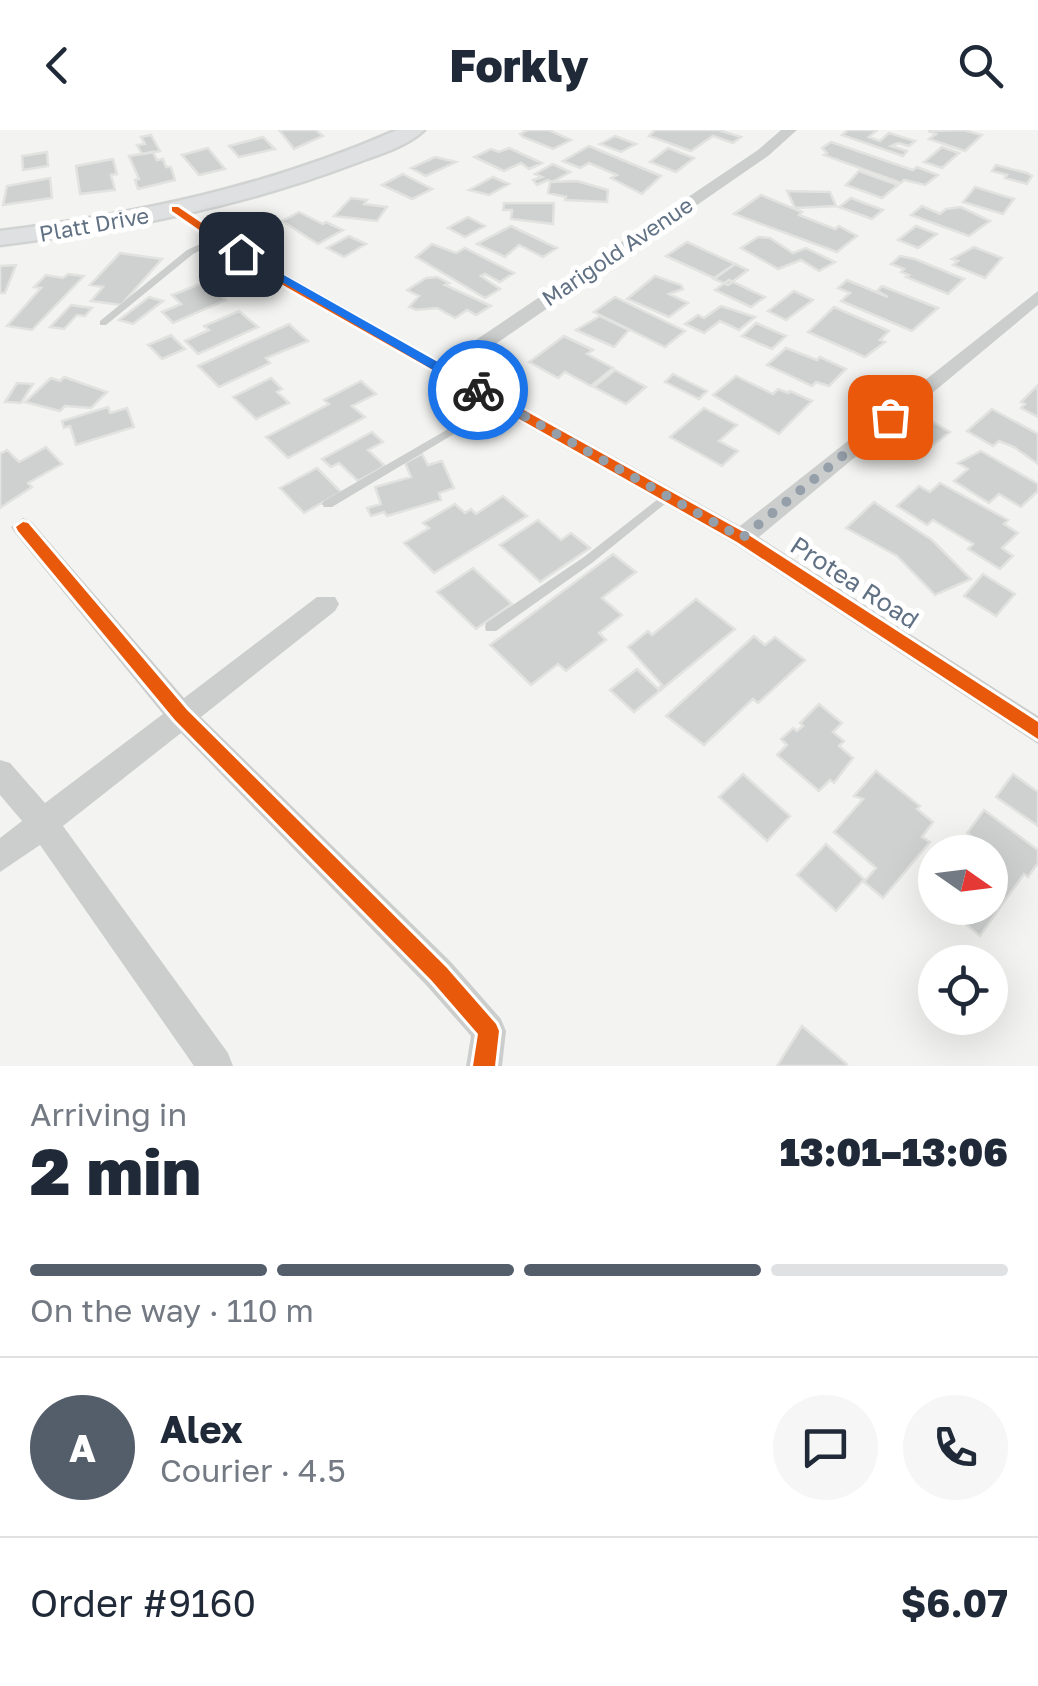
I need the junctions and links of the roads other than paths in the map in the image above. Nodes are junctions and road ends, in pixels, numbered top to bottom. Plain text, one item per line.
1 (414, 130) edge
2 (790, 130) edge
3 (176, 209) junction
4 (0, 238) edge
5 (218, 238) junction
6 (1038, 296) edge
7 (103, 323) dead end
8 (443, 371) junction
9 (500, 402) junction
10 (667, 496) junction
11 (328, 504) dead end
12 (24, 527) dead end
13 (742, 538) junction
14 (326, 604) dead end
15 (491, 627) dead end
16 (181, 715) junction
17 (1034, 720) edge
18 (0, 773) edge
19 (43, 824) junction
20 (0, 857) edge
21 (215, 1066) edge
22 (484, 1066) edge

1 - 3 street, Platt Drive
2 - 8 street, Marigold Avenue
3 - 4 street, Platt Drive
3 - 5 street, Protea Road
5 - 7 lane
5 - 8 street, Protea Road
6 - 13 street
8 - 9 street, Protea Road
9 - 10 street, Protea Road
9 - 11 lane
10 - 13 street, Protea Road
10 - 15 lane
12 - 16 street
13 - 17 street, Protea Road
14 - 16 street
16 - 19 street
16 - 22 street
18 - 19 street
19 - 20 street
19 - 21 street

